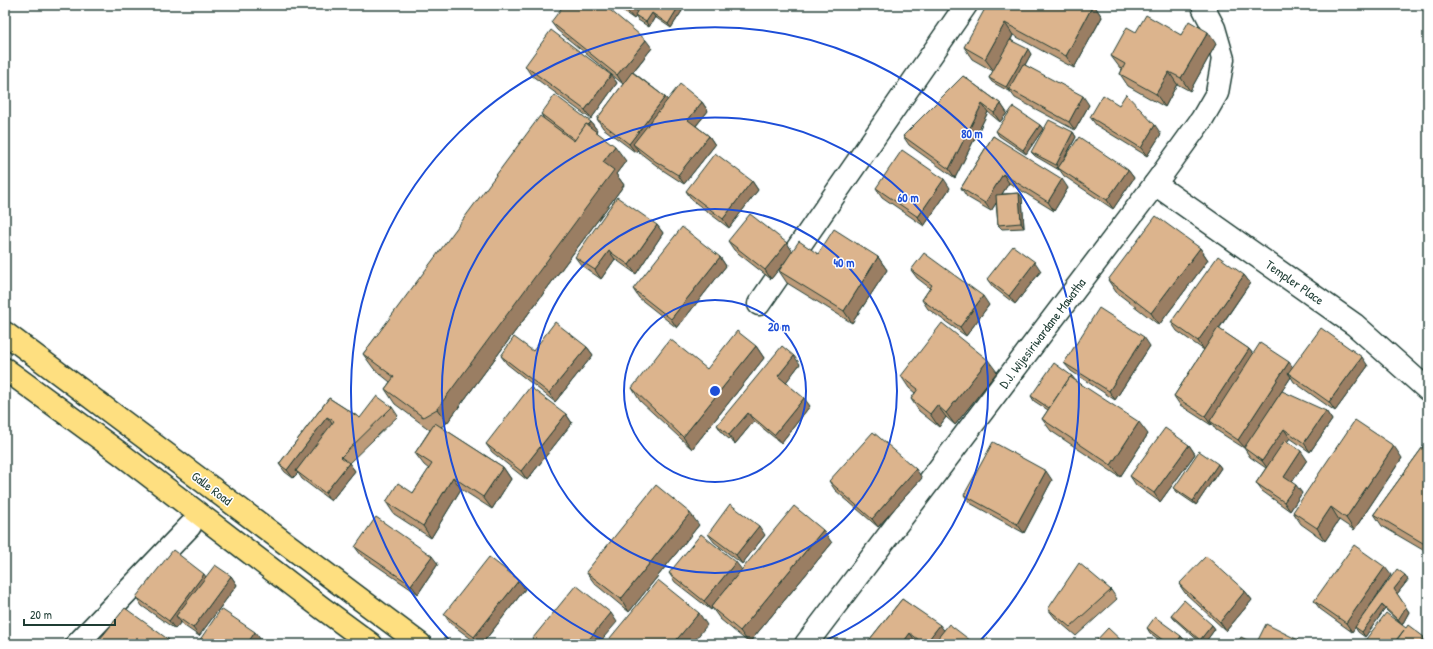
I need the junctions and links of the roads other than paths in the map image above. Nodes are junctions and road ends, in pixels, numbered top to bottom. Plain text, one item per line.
1 (966, 5) edge
2 (1201, 6) edge
3 (1154, 184) junction
4 (759, 304) dead end
5 (5, 333) edge
6 (5, 369) edge
7 (1428, 390) edge
8 (190, 526) dead end
9 (77, 644) edge
10 (371, 644) edge
11 (420, 644) edge
12 (806, 644) edge

1 - 4 street
2 - 3 street, D.J. Wijesiriwardane Mawatha
3 - 7 street, Templer Place
3 - 12 street, D.J. Wijesiriwardane Mawatha
5 - 11 highway, Galle Road
6 - 10 highway
8 - 9 street

